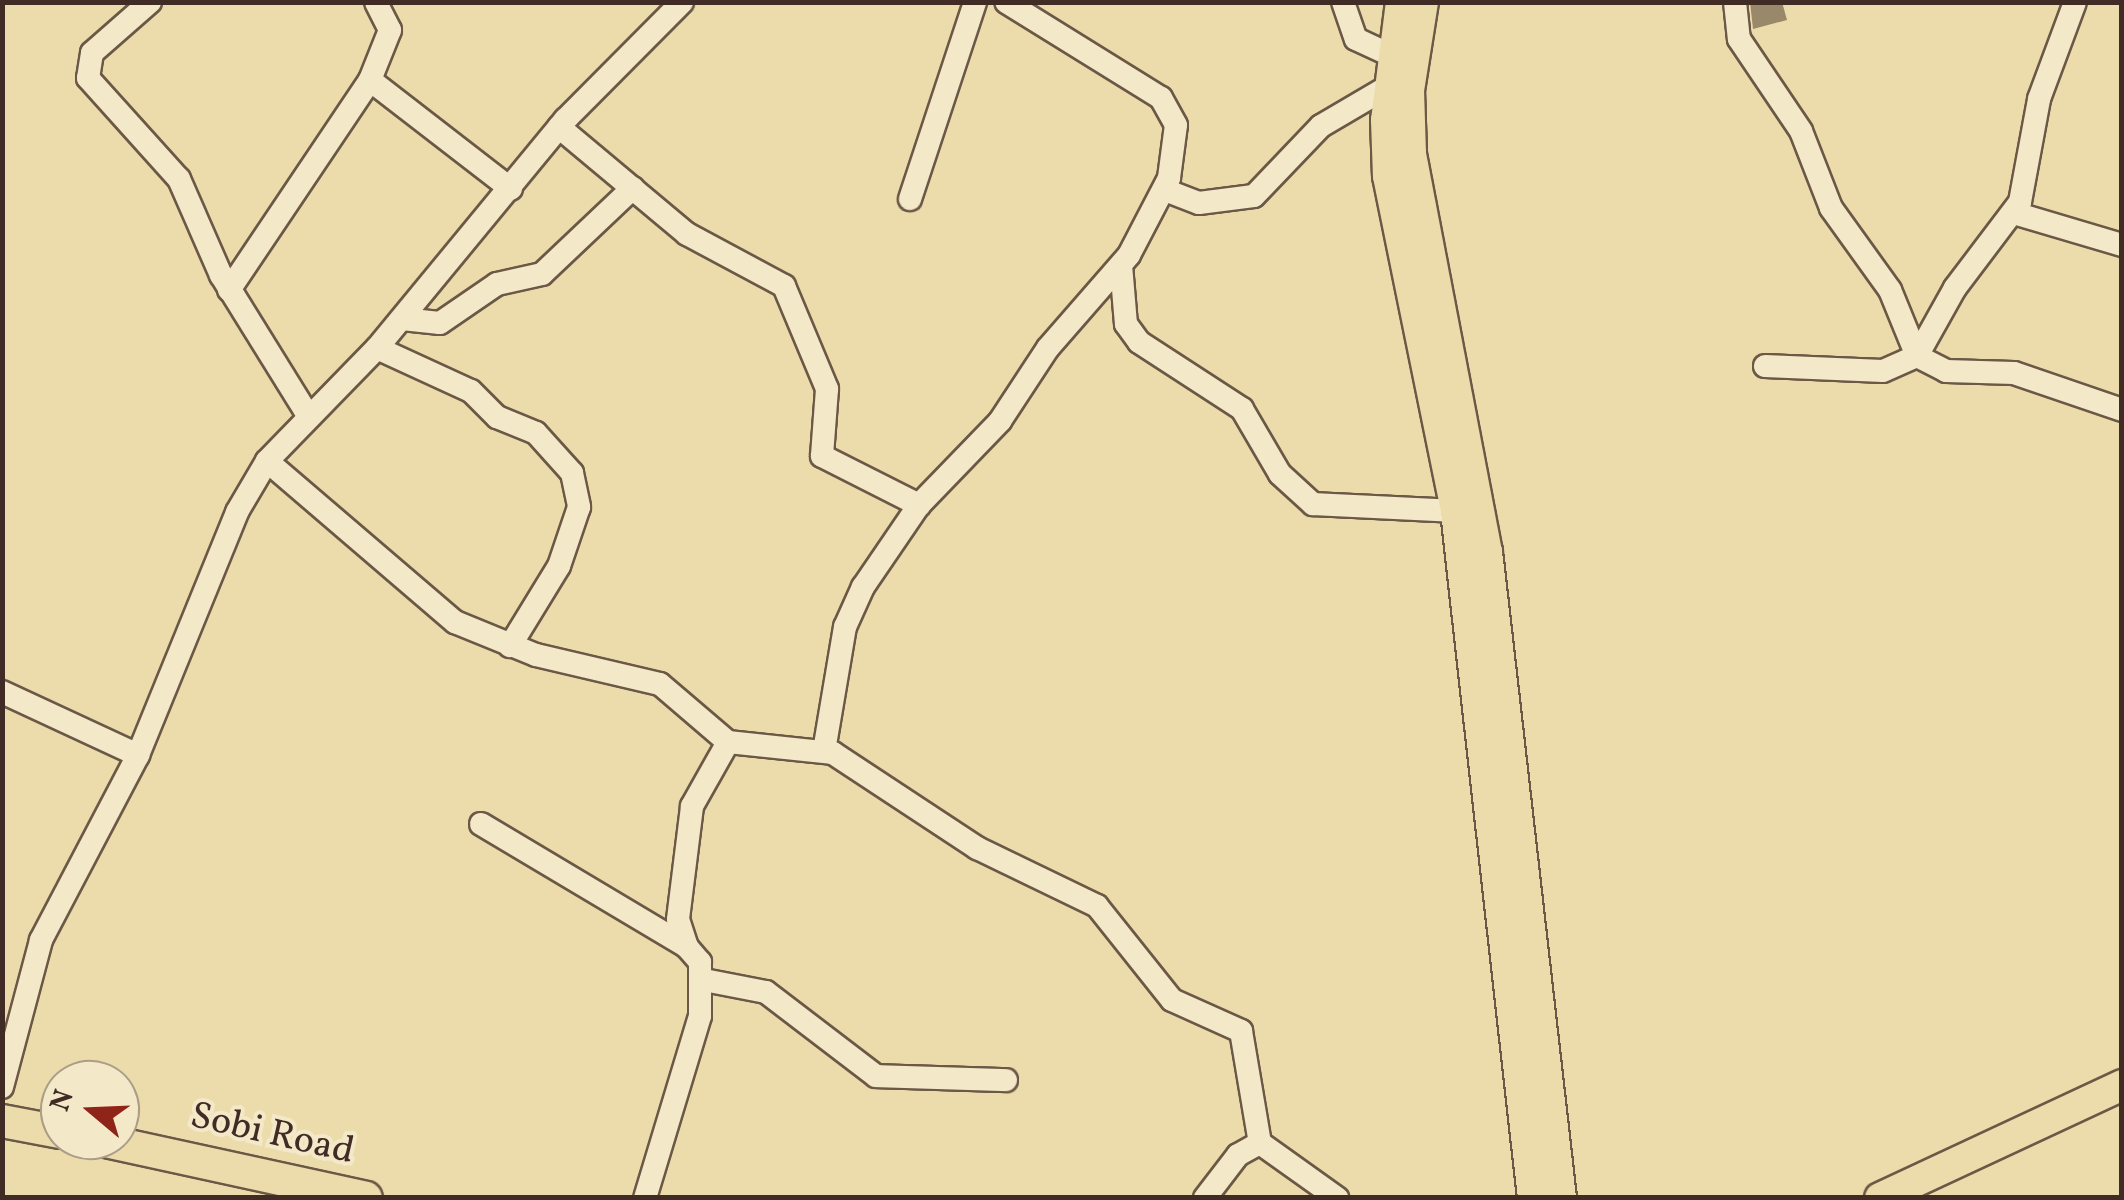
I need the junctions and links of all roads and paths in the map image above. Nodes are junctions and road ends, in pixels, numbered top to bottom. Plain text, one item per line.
1 (150, 2) edge
2 (376, 2) edge
3 (682, 2) edge
4 (975, 2) edge
5 (1006, 2) edge
6 (1342, 2) edge
7 (1401, 2) edge
8 (1423, 2) edge
9 (1735, 2) edge
10 (2075, 2) edge
11 (1391, 71) junction
12 (370, 80) junction
13 (559, 128) junction
14 (633, 188) junction
15 (510, 189) junction
16 (1165, 190) junction
17 (910, 199) dead end
18 (2014, 213) junction
19 (2122, 245) edge
20 (1121, 264) junction
21 (229, 290) junction
22 (402, 319) junction
23 (377, 348) junction
24 (1916, 356) junction
25 (1765, 366) dead end
26 (2122, 410) edge
27 (309, 417) junction
28 (268, 461) junction
29 (919, 505) junction
30 (1456, 511) junction
31 (510, 646) junction
32 (2, 692) edge
33 (728, 742) junction
34 (824, 751) junction
35 (138, 755) junction
36 (481, 824) dead end
37 (688, 947) junction
38 (704, 980) junction
39 (1006, 1080) dead end
40 (2122, 1085) edge
41 (2, 1087) edge
42 (2122, 1104) edge
43 (2, 1121) edge
44 (40, 1128) edge
45 (1260, 1142) junction
46 (140, 1149) edge
47 (313, 1190) edge
48 (366, 1198) edge
49 (645, 1198) edge
50 (1205, 1198) edge
51 (1336, 1198) edge
52 (1533, 1198) edge
53 (1561, 1198) edge
54 (1880, 1198) edge
55 (1918, 1198) edge

1 - 21 street
2 - 12 street
3 - 13 street
4 - 17 street
5 - 16 street
6 - 11 street
7 - 11 main road
8 - 53 main road
9 - 24 street
10 - 18 street
11 - 16 street
11 - 30 main road
12 - 15 street
12 - 21 street
13 - 14 street
13 - 15 street
14 - 22 street
14 - 29 street
15 - 22 street
16 - 20 street
18 - 19 street
18 - 24 street
20 - 29 street
20 - 30 street
21 - 27 street
22 - 23 street
23 - 27 street
23 - 31 street
24 - 25 street
24 - 26 street
27 - 28 street
28 - 31 street
28 - 35 street
29 - 34 street
30 - 52 main road
31 - 33 street
32 - 35 street
33 - 34 street
33 - 37 street
34 - 45 street
35 - 41 street
36 - 37 street
37 - 38 street
38 - 39 street
38 - 49 street
40 - 54 main road
42 - 55 main road
43 - 44 highway
45 - 50 street
45 - 51 street
46 - 47 highway, Sobi Road
47 - 48 highway, Sobi Road

